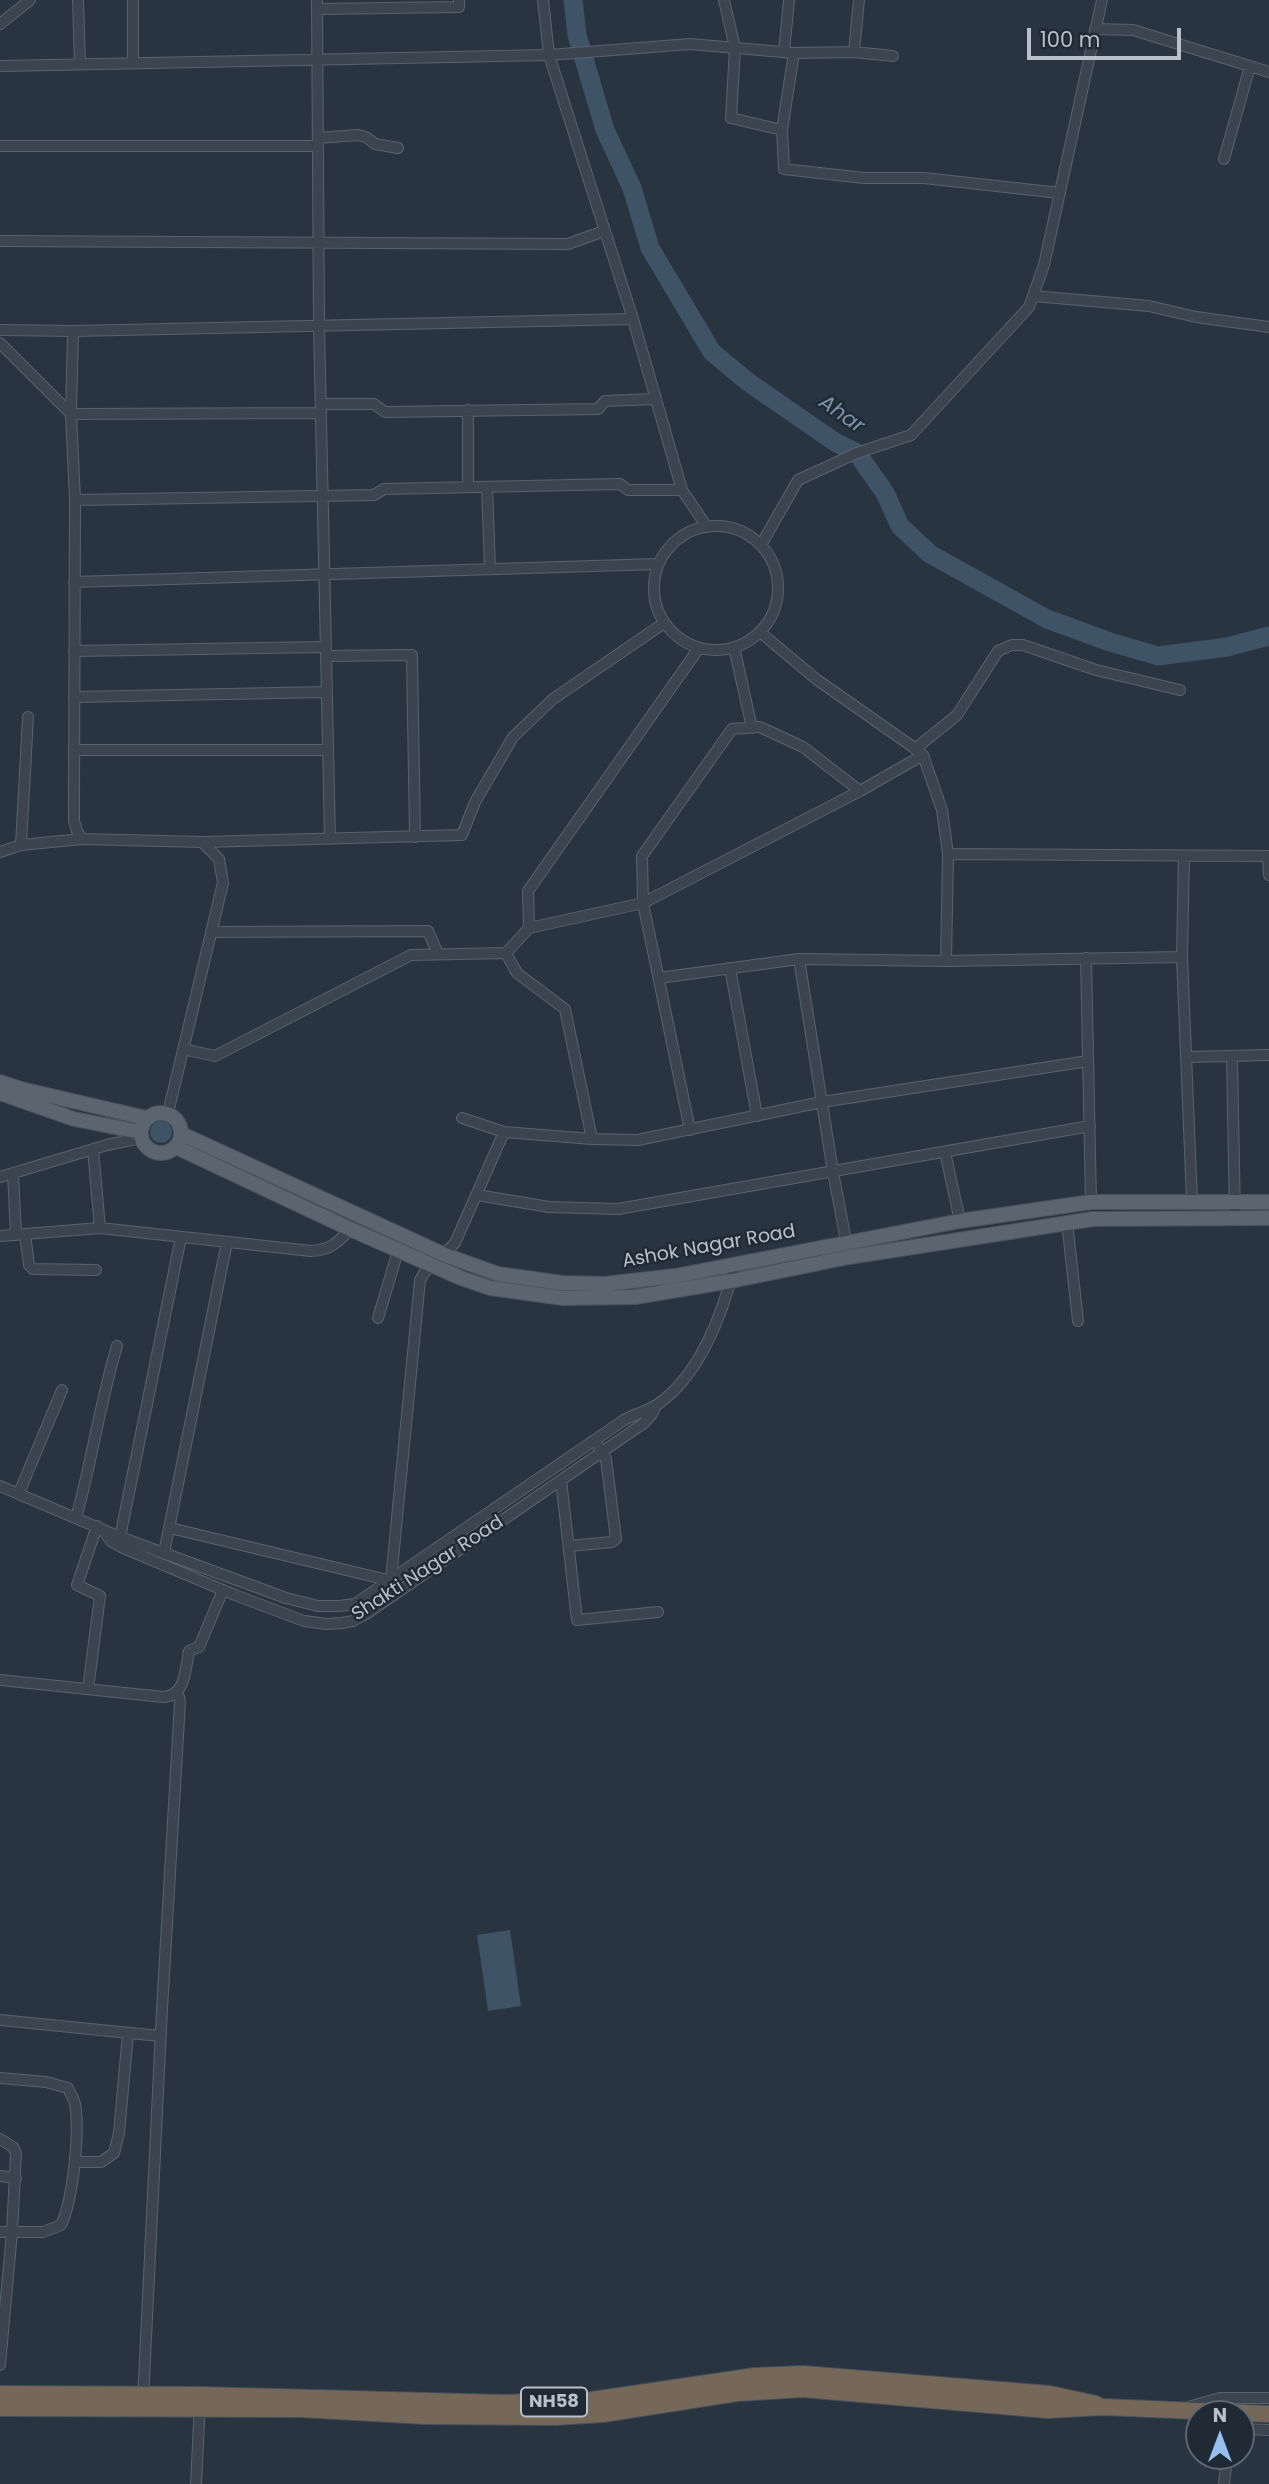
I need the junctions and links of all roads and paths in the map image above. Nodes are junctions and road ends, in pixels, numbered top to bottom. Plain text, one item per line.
1 (30, 0) edge
2 (78, 0) edge
3 (133, 0) edge
4 (459, 0) edge
5 (543, 0) edge
6 (724, 0) edge
7 (789, 0) edge
8 (859, 0) edge
9 (1102, 0) edge
10 (377, 4) edge
11 (317, 5) edge
12 (0, 24) edge
13 (1095, 29) junction
14 (735, 48) junction
15 (789, 52) junction
16 (854, 52) junction
17 (549, 55) junction
18 (893, 56) dead end
19 (318, 59) junction
20 (133, 63) junction
21 (80, 64) junction
22 (0, 66) edge
23 (1250, 66) junction
24 (1269, 72) edge
25 (782, 130) junction
26 (318, 142) junction
27 (0, 146) edge
28 (398, 148) dead end
29 (1224, 159) dead end
30 (1060, 193) junction
31 (604, 231) junction
32 (0, 241) edge
33 (318, 243) junction
34 (1033, 296) junction
35 (633, 319) junction
36 (319, 325) junction
37 (1269, 327) edge
38 (0, 330) edge
39 (73, 331) junction
40 (0, 343) edge
41 (655, 399) junction
42 (321, 408) junction
43 (467, 410) junction
44 (71, 414) junction
45 (468, 487) junction
46 (487, 487) junction
47 (682, 490) junction
48 (322, 496) junction
49 (75, 500) junction
50 (708, 527) junction
51 (761, 545) junction
52 (658, 564) junction
53 (490, 569) junction
54 (324, 574) junction
55 (75, 582) junction
56 (664, 623) junction
57 (760, 632) junction
58 (734, 647) junction
59 (699, 648) junction
60 (74, 651) junction
61 (326, 651) junction
62 (1180, 690) dead end
63 (327, 692) junction
64 (74, 697) junction
65 (28, 717) dead end
66 (752, 728) junction
67 (75, 750) junction
68 (328, 750) junction
69 (919, 752) junction
70 (860, 791) junction
71 (415, 837) junction
72 (82, 839) junction
73 (330, 839) junction
74 (202, 842) junction
75 (21, 845) junction
76 (0, 852) edge
77 (948, 854) junction
78 (1184, 856) junction
79 (1269, 856) edge
80 (1269, 875) edge
81 (643, 903) junction
82 (529, 928) junction
83 (211, 932) junction
84 (506, 953) junction
85 (438, 954) junction
86 (1182, 957) junction
87 (1086, 958) junction
88 (799, 959) junction
89 (946, 961) junction
90 (730, 968) junction
91 (659, 978) junction
92 (183, 1049) junction
93 (1269, 1055) edge
94 (1186, 1056) junction
95 (1232, 1056) junction
96 (1088, 1061) junction
97 (0, 1082) edge
98 (0, 1093) edge
99 (822, 1102) junction
100 (168, 1113) junction
101 (757, 1116) junction
102 (462, 1118) dead end
103 (1090, 1125) junction
104 (143, 1129) junction
105 (690, 1130) junction
106 (504, 1132) junction
107 (592, 1139) junction
108 (179, 1141) junction
109 (93, 1149) junction
110 (945, 1152) junction
111 (833, 1172) junction
112 (13, 1173) junction
113 (0, 1177) edge
114 (477, 1195) junction
115 (1192, 1201) junction
116 (1091, 1202) junction
117 (1235, 1202) junction
118 (1269, 1202) edge
119 (1269, 1217) edge
120 (1235, 1218) junction
121 (960, 1221) junction
122 (1067, 1222) junction
123 (100, 1228) junction
124 (349, 1229) junction
125 (20, 1234) junction
126 (0, 1236) edge
127 (181, 1237) junction
128 (846, 1241) junction
129 (227, 1242) junction
130 (398, 1251) junction
131 (445, 1255) junction
132 (735, 1264) junction
133 (432, 1266) junction
134 (96, 1270) dead end
135 (731, 1281) junction
136 (379, 1318) dead end
137 (1078, 1321) dead end
138 (117, 1346) dead end
139 (62, 1390) dead end
140 (656, 1406) junction
141 (594, 1440) junction
142 (603, 1451) junction
143 (561, 1480) junction
144 (0, 1486) edge
145 (19, 1493) junction
146 (76, 1518) junction
147 (99, 1527) junction
148 (170, 1528) junction
149 (121, 1537) junction
150 (569, 1546) junction
151 (164, 1553) junction
152 (396, 1577) junction
153 (403, 1589) junction
154 (223, 1590) junction
155 (658, 1612) dead end
156 (0, 1680) edge
157 (89, 1689) junction
158 (177, 1693) junction
159 (0, 2020) edge
160 (128, 2033) junction
161 (160, 2036) junction
162 (0, 2078) edge
163 (0, 2139) edge
164 (75, 2162) junction
165 (0, 2176) edge
166 (16, 2178) junction
167 (0, 2232) edge
168 (12, 2232) junction
169 (0, 2365) edge
170 (0, 2394) edge
171 (1269, 2398) edge
172 (142, 2402) junction
173 (200, 2402) junction
174 (0, 2408) edge
175 (1179, 2410) junction
176 (1185, 2411) edge
177 (196, 2484) edge

1 - 12 street
2 - 21 street
3 - 20 street
4 - 10 street
5 - 17 street
6 - 14 street
7 - 15 street
8 - 16 street
9 - 13 street
10 - 11 street
11 - 19 street
13 - 23 street
13 - 30 street
14 - 15 street
14 - 17 street
14 - 25 street
15 - 16 street
15 - 25 street
16 - 18 street
17 - 19 street
17 - 31 street
19 - 20 street
19 - 26 street
20 - 21 street
21 - 22 street
23 - 24 street
23 - 29 street
25 - 30 street
26 - 27 street
26 - 28 street
26 - 33 street
30 - 34 street
31 - 33 street
31 - 35 street
32 - 33 street
33 - 36 street
34 - 37 street
34 - 51 street
35 - 36 street
35 - 41 street
36 - 39 street
36 - 42 street
38 - 39 street
39 - 44 street
40 - 44 street
41 - 43 street
41 - 47 street
42 - 43 street
42 - 44 street
42 - 48 street
43 - 45 street
44 - 49 street
45 - 46 street
45 - 48 street
46 - 47 street
46 - 53 street
47 - 50 street
48 - 49 street
48 - 54 street
49 - 55 street
50 - 51 street
50 - 52 street
51 - 57 street
52 - 53 street
52 - 56 street
53 - 54 street
54 - 55 street
54 - 61 street
55 - 60 street
56 - 59 street
56 - 71 street
57 - 58 street
57 - 69 street
58 - 59 street
58 - 66 street
59 - 82 street
60 - 61 street
60 - 64 street
61 - 63 street
61 - 71 street
62 - 69 street
63 - 64 street
63 - 68 street
64 - 67 street
65 - 75 street
66 - 70 street
66 - 81 street
67 - 68 street
67 - 72 street
68 - 73 street
69 - 70 street
69 - 77 street
70 - 81 street
71 - 73 street
72 - 74 street
72 - 75 street
73 - 74 street
74 - 83 street
75 - 76 street
77 - 78 street
77 - 89 street
78 - 79 street
78 - 86 street
79 - 80 street
81 - 82 street
81 - 91 street
82 - 84 street
83 - 85 street
83 - 92 street
84 - 85 street
84 - 107 street
85 - 92 street
86 - 87 street
86 - 94 street
87 - 89 street
87 - 96 street
88 - 89 street
88 - 90 street
88 - 99 street
90 - 91 street
90 - 101 street
91 - 105 street
92 - 100 street
93 - 95 street
94 - 95 street
94 - 115 street
95 - 117 street
96 - 99 street
96 - 103 street
97 - 104 main road
98 - 104 main road
99 - 101 street
99 - 111 street
100 - 104 main road
100 - 108 main road
101 - 105 street
102 - 106 street
103 - 110 street
103 - 116 street
104 - 108 main road
104 - 109 street
105 - 107 street
106 - 107 street
106 - 114 street
108 - 124 main road
108 - 131 main road, Ashok Nagar Road
109 - 112 street
109 - 123 street
110 - 111 street
110 - 121 street
111 - 114 street
111 - 128 street
112 - 113 street
112 - 125 street
114 - 131 street
115 - 116 main road, Ashok Nagar Road
115 - 117 main road, Ashok Nagar Road
116 - 121 main road, Ashok Nagar Road
117 - 118 main road, Ashok Nagar Road
117 - 120 street
119 - 120 main road
120 - 122 main road
121 - 128 main road, Ashok Nagar Road
122 - 135 main road
122 - 137 street
123 - 125 street
123 - 127 street
124 - 129 street
124 - 130 main road
125 - 126 street
125 - 134 street
127 - 129 street
127 - 149 street
128 - 132 main road, Ashok Nagar Road
129 - 148 street
130 - 133 main road
130 - 136 street
131 - 132 main road, Ashok Nagar Road
131 - 133 street
132 - 135 street, Shakti Nagar Road
133 - 135 main road
133 - 152 street
135 - 140 street, Shakti Nagar Road
138 - 146 street
139 - 145 street
140 - 141 street, Shakti Nagar Road
140 - 142 street, Shakti Nagar Road
141 - 142 street
141 - 152 street, Shakti Nagar Road
142 - 143 street, Shakti Nagar Road
142 - 150 street
143 - 150 street
143 - 153 street, Shakti Nagar Road
144 - 145 street, Shakti Nagar Road
145 - 146 street, Shakti Nagar Road
146 - 147 street, Shakti Nagar Road
147 - 149 street, Shakti Nagar Road
147 - 154 street, Shakti Nagar Road
147 - 157 street
148 - 151 street
148 - 152 street
149 - 151 street, Shakti Nagar Road
150 - 155 street
151 - 152 street, Shakti Nagar Road
152 - 153 street
153 - 154 street, Shakti Nagar Road
154 - 158 street
156 - 157 street
157 - 158 street
158 - 161 street
159 - 160 street
160 - 161 street
160 - 164 street
161 - 172 street
162 - 164 street
163 - 166 street
164 - 168 street
165 - 166 street
166 - 168 street
167 - 168 street
168 - 169 street
170 - 172 highway, NH58
171 - 175 street
172 - 173 highway, NH58
172 - 174 highway, NH58
173 - 175 highway, NH58
173 - 177 street
175 - 176 highway, NH58

